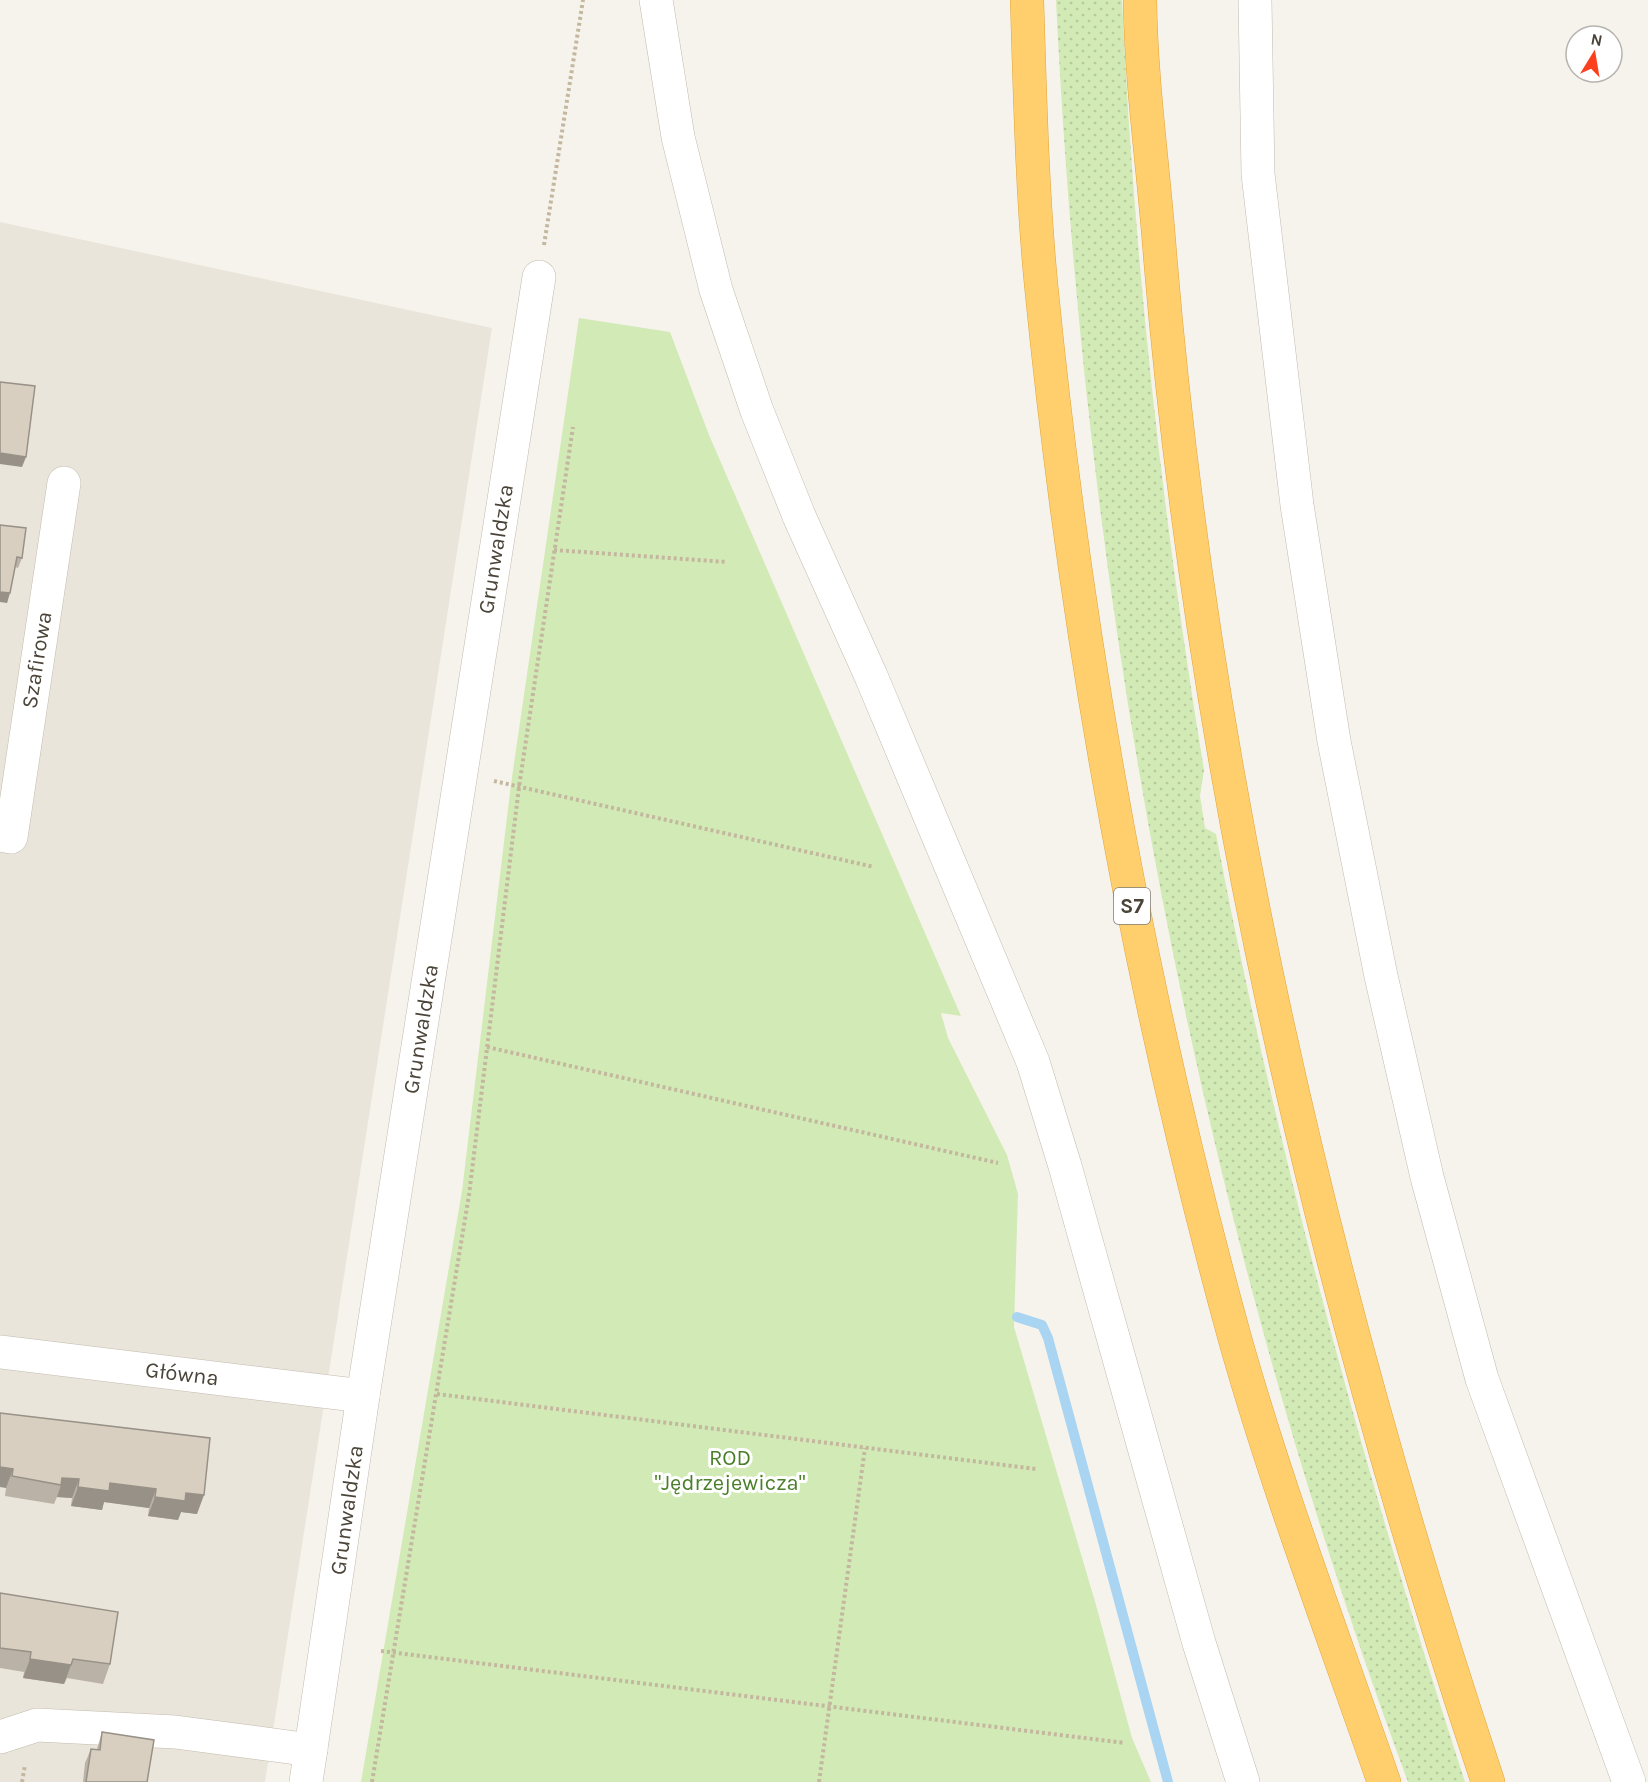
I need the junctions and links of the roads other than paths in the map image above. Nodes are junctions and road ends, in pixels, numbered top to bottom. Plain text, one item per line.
1 (656, 0) edge
2 (1027, 0) edge
3 (1140, 0) edge
4 (1255, 0) edge
5 (539, 278) road end
6 (64, 483) dead end
7 (5, 836) edge
8 (0, 1352) edge
9 (363, 1396) junction
10 (0, 1737) edge
11 (309, 1766) edge
12 (1243, 1782) edge
13 (1384, 1782) edge
14 (1488, 1782) edge
15 (1629, 1782) edge

1 - 12 street
2 - 13 highway, S7
3 - 14 highway
4 - 15 street
5 - 9 street, Grunwaldzka
6 - 7 street, Szafirowa
8 - 9 street, Główna
9 - 11 street, Grunwaldzka
10 - 11 street

